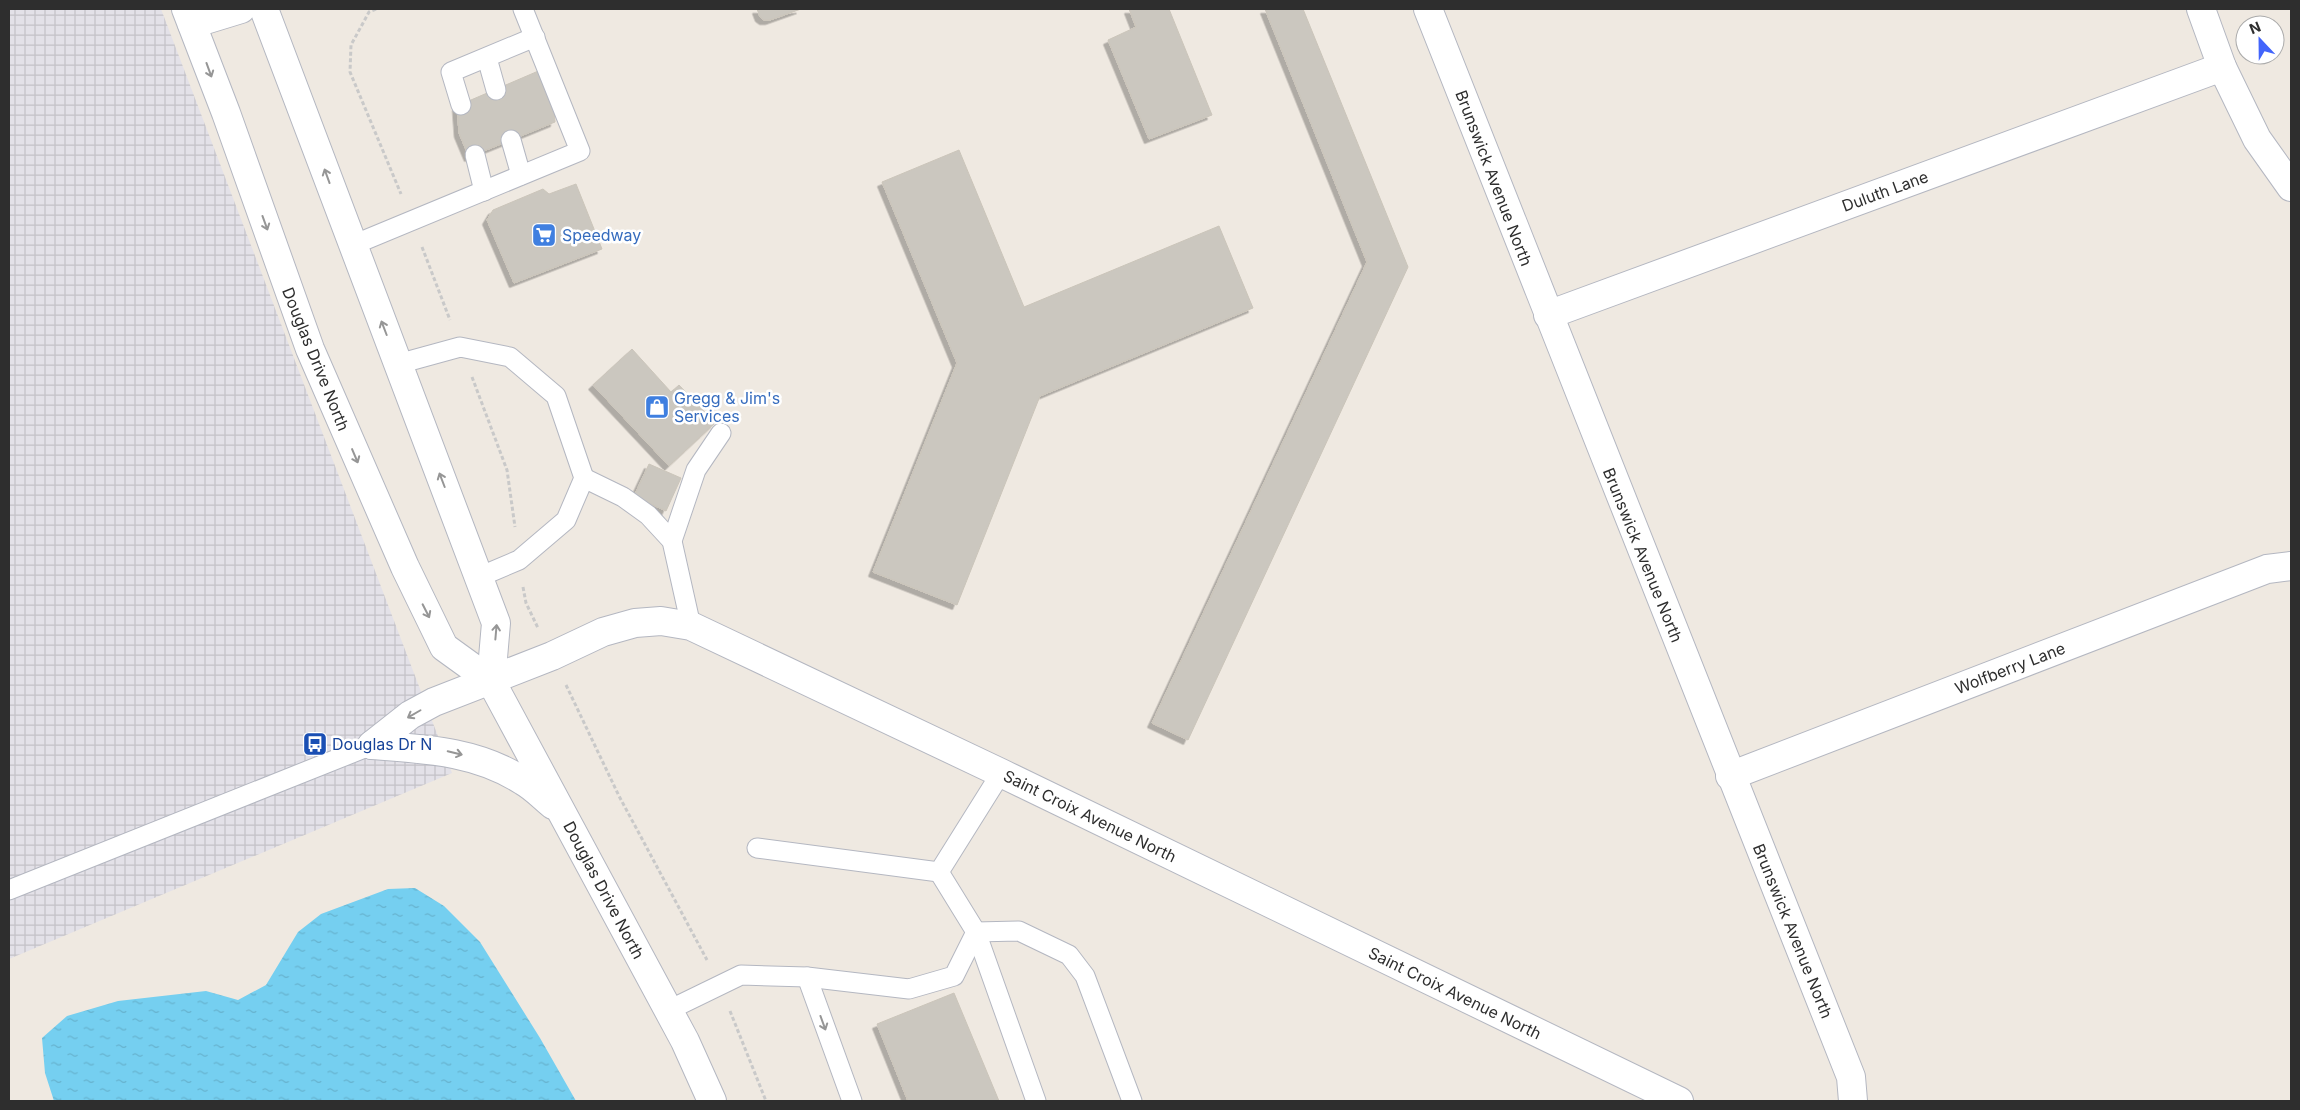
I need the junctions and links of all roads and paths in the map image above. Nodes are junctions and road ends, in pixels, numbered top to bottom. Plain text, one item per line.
1 (241, 9) edge
2 (264, 9) edge
3 (376, 9) edge
4 (523, 9) edge
5 (1428, 9) edge
6 (2200, 9) edge
7 (369, 12) dead end
8 (189, 17) edge
9 (535, 37) junction
10 (487, 58) junction
11 (2222, 67) junction
12 (496, 90) dead end
13 (461, 104) dead end
14 (511, 140) dead end
15 (475, 155) dead end
16 (521, 175) junction
17 (2291, 186) edge
18 (484, 190) junction
19 (353, 245) junction
20 (1548, 315) junction
21 (398, 364) junction
22 (721, 433) dead end
23 (584, 478) junction
24 (672, 541) junction
25 (2291, 566) edge
26 (479, 577) junction
27 (691, 626) junction
28 (491, 681) junction
29 (372, 745) junction
30 (1002, 772) junction
31 (1730, 776) junction
32 (564, 814) junction
33 (757, 848) dead end
34 (939, 872) junction
35 (9, 890) edge
36 (976, 932) junction
37 (807, 977) junction
38 (668, 1010) junction
39 (1675, 1100) edge
40 (712, 1101) edge
41 (852, 1101) edge
42 (1036, 1101) edge
43 (1132, 1101) edge
44 (1853, 1101) edge

1 - 8 street
19 -> 2 street
3 - 7 path
4 - 9 lane
5 - 20 street, Brunswick Avenue North
6 - 11 street
8 -> 28 street, Douglas Drive North
9 - 10 lane
9 - 16 lane
10 - 12 lane
10 - 13 lane
11 - 17 street
11 - 20 street, Duluth Lane
14 - 16 lane
15 - 18 lane
16 - 18 lane
18 - 19 lane
21 -> 19 street
20 - 31 street, Brunswick Avenue North
21 - 23 lane
26 -> 21 street
22 - 24 lane
23 - 24 lane
23 - 26 lane
24 - 27 lane
25 - 31 street, Wolfberry Lane
28 -> 26 street
27 - 28 street, Saint Croix Avenue North
27 - 30 street, Saint Croix Avenue North
28 -> 29 street, Saint Croix Avenue North
28 - 32 street, Douglas Drive North
29 -> 32 street
29 - 35 lane
30 - 34 lane
30 - 39 street, Saint Croix Avenue North
31 - 44 street, Brunswick Avenue North
32 - 38 street, Douglas Drive North
33 - 34 lane
34 - 36 lane
36 - 37 lane
36 - 42 lane
36 - 43 lane
37 - 38 lane
37 -> 41 lane
38 - 40 street, Douglas Drive North

